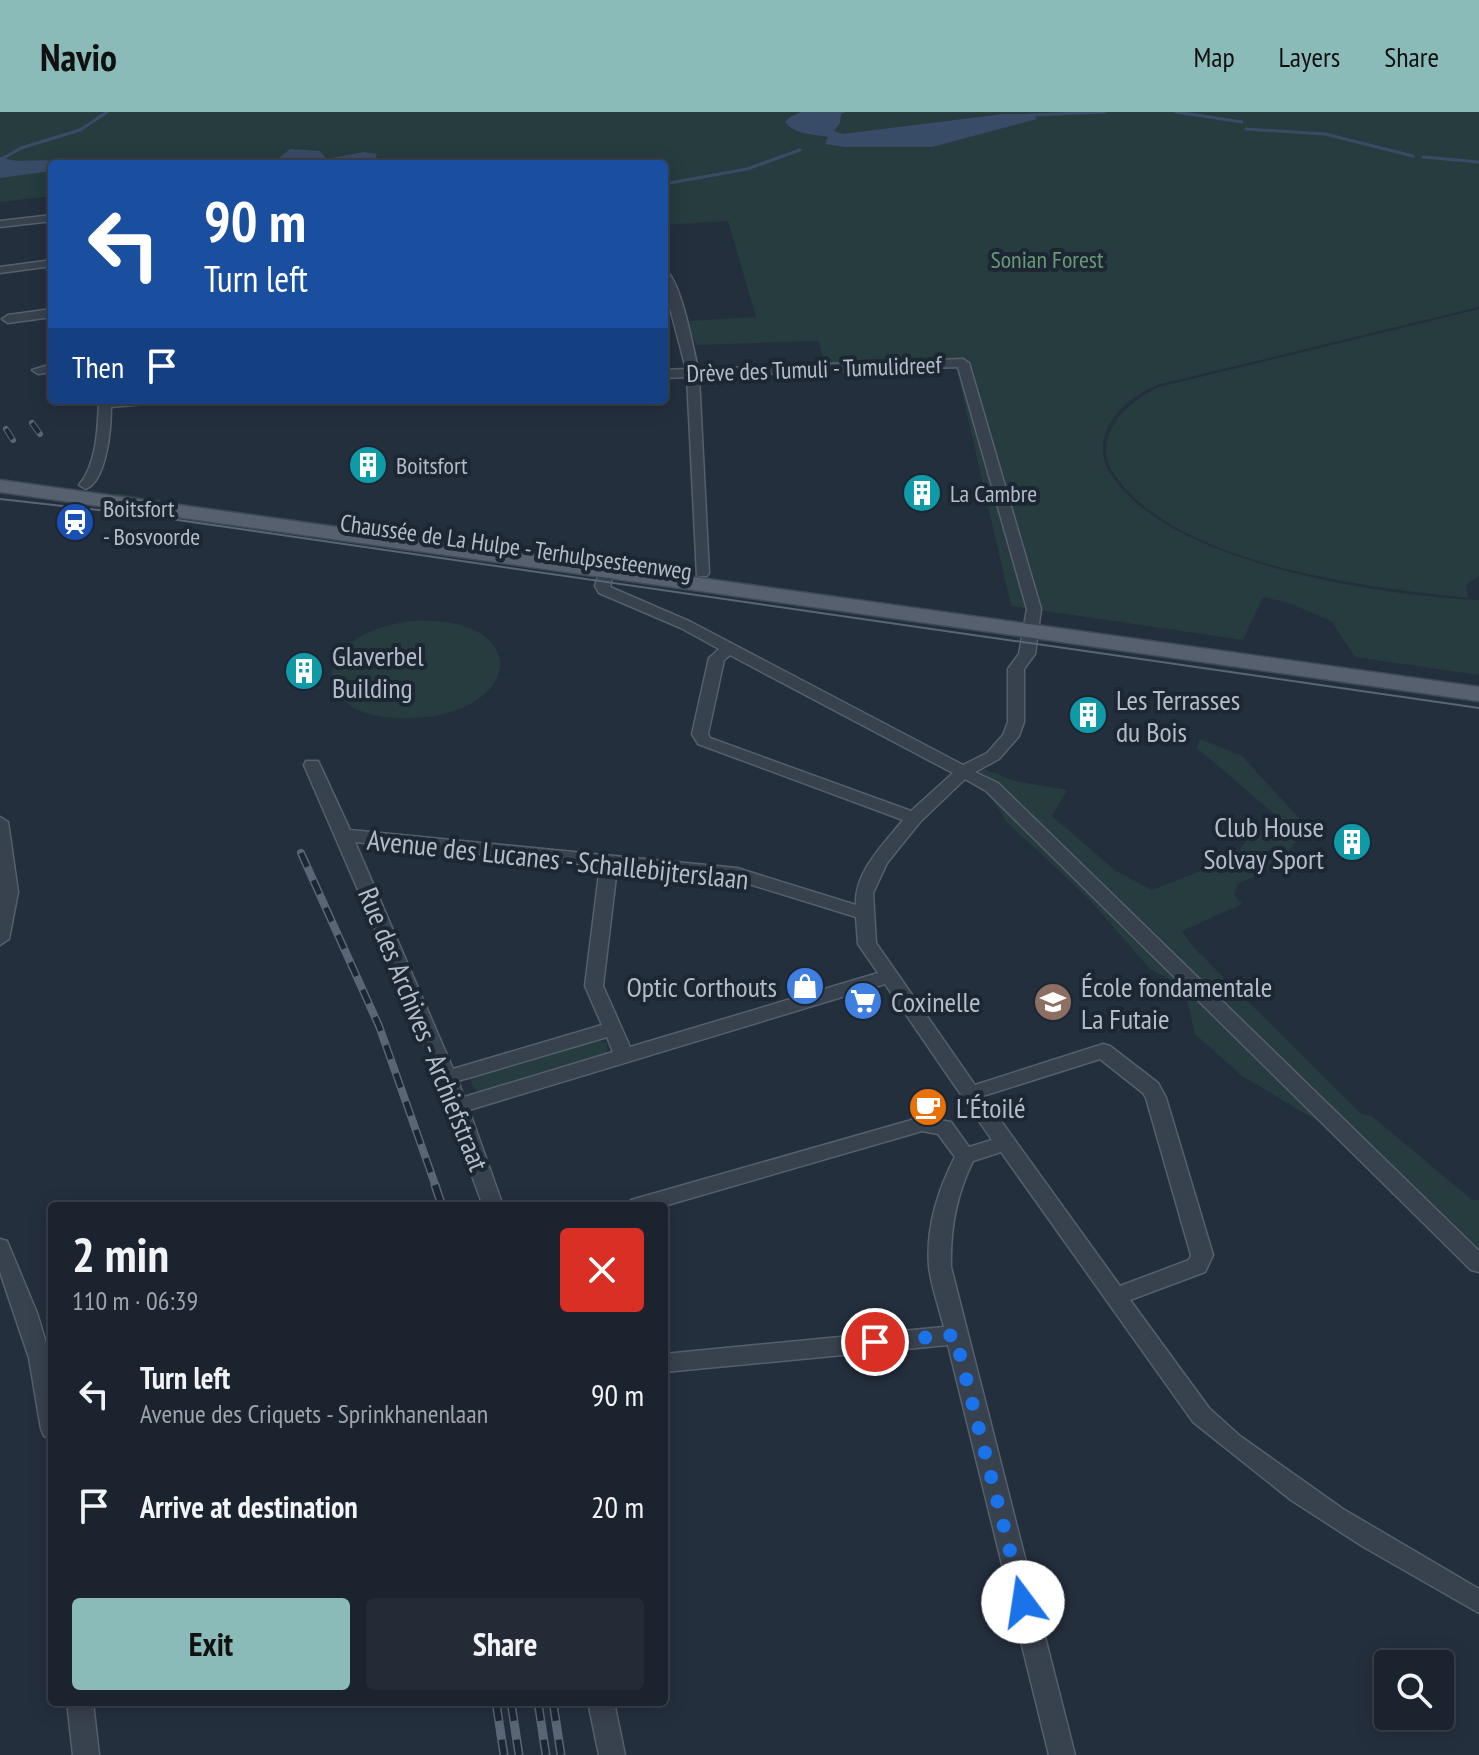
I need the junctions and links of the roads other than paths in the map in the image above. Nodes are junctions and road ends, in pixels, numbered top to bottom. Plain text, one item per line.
1 (48, 218) edge
2 (0, 224) edge
3 (48, 264) edge
4 (0, 270) edge
5 (668, 281) edge
6 (48, 314) edge
7 (8, 319) dead end
8 (693, 373) junction
9 (668, 374) edge
10 (106, 404) edge
11 (0, 476) edge
12 (86, 485) junction
13 (0, 486) edge
14 (607, 570) junction
15 (702, 573) junction
16 (1032, 625) junction
17 (729, 648) junction
18 (1479, 682) edge
19 (1479, 694) edge
20 (312, 765) dead end
21 (964, 771) junction
22 (914, 818) junction
23 (0, 822) edge
24 (344, 835) junction
25 (609, 861) junction
26 (863, 913) junction
27 (0, 939) edge
28 (889, 976) junction
29 (611, 1029) junction
30 (624, 1055) junction
31 (449, 1077) junction
32 (971, 1093) junction
33 (460, 1105) junction
34 (1005, 1143) junction
35 (965, 1156) junction
36 (492, 1202) edge
37 (652, 1202) edge
38 (1, 1254) edge
39 (1479, 1264) edge
40 (1115, 1297) junction
41 (955, 1335) junction
42 (668, 1363) edge
43 (48, 1384) edge
44 (1479, 1602) edge
45 (80, 1706) edge
46 (602, 1706) edge
47 (86, 1755) edge
48 (612, 1755) edge
49 (1062, 1755) edge

1 - 2 street
3 - 4 street
5 - 8 street
6 - 7 street
8 - 9 street, Drève des Tumuli - Tumulidreef
8 - 15 street
8 - 16 street, Drève des Tumuli - Tumulidreef
10 - 12 street
11 - 12 main road, Chaussée de La Hulpe - Terhulpsesteenweg
12 - 15 main road, Chaussée de La Hulpe - Terhulpsesteenweg
13 - 14 main road, Chaussée de La Hulpe - Terhulpsesteenweg
14 - 16 main road, Chaussée de La Hulpe - Terhulpsesteenweg
14 - 17 street
15 - 16 main road, Chaussée de La Hulpe - Terhulpsesteenweg
16 - 18 main road
16 - 19 main road
16 - 21 street
17 - 21 street
17 - 22 street
20 - 24 street, Rue des Archives - Archiefstraat
21 - 22 street
21 - 39 street
22 - 26 street
23 - 27 street
24 - 25 street, Avenue des Lucanes - Schallebijterslaan
24 - 31 street, Rue des Archives - Archiefstraat
25 - 26 street, Avenue des Lucanes - Schallebijterslaan
25 - 29 street
26 - 28 street
28 - 30 street
28 - 32 street
29 - 30 street
29 - 31 street
30 - 33 street
31 - 33 street, Rue des Archives - Archiefstraat
32 - 34 street
32 - 40 street
33 - 36 street, Rue des Archives - Archiefstraat
34 - 35 street
34 - 40 street
35 - 37 street
35 - 41 street
38 - 43 street
40 - 44 street
41 - 42 street
41 - 49 street
45 - 47 street
46 - 48 street

